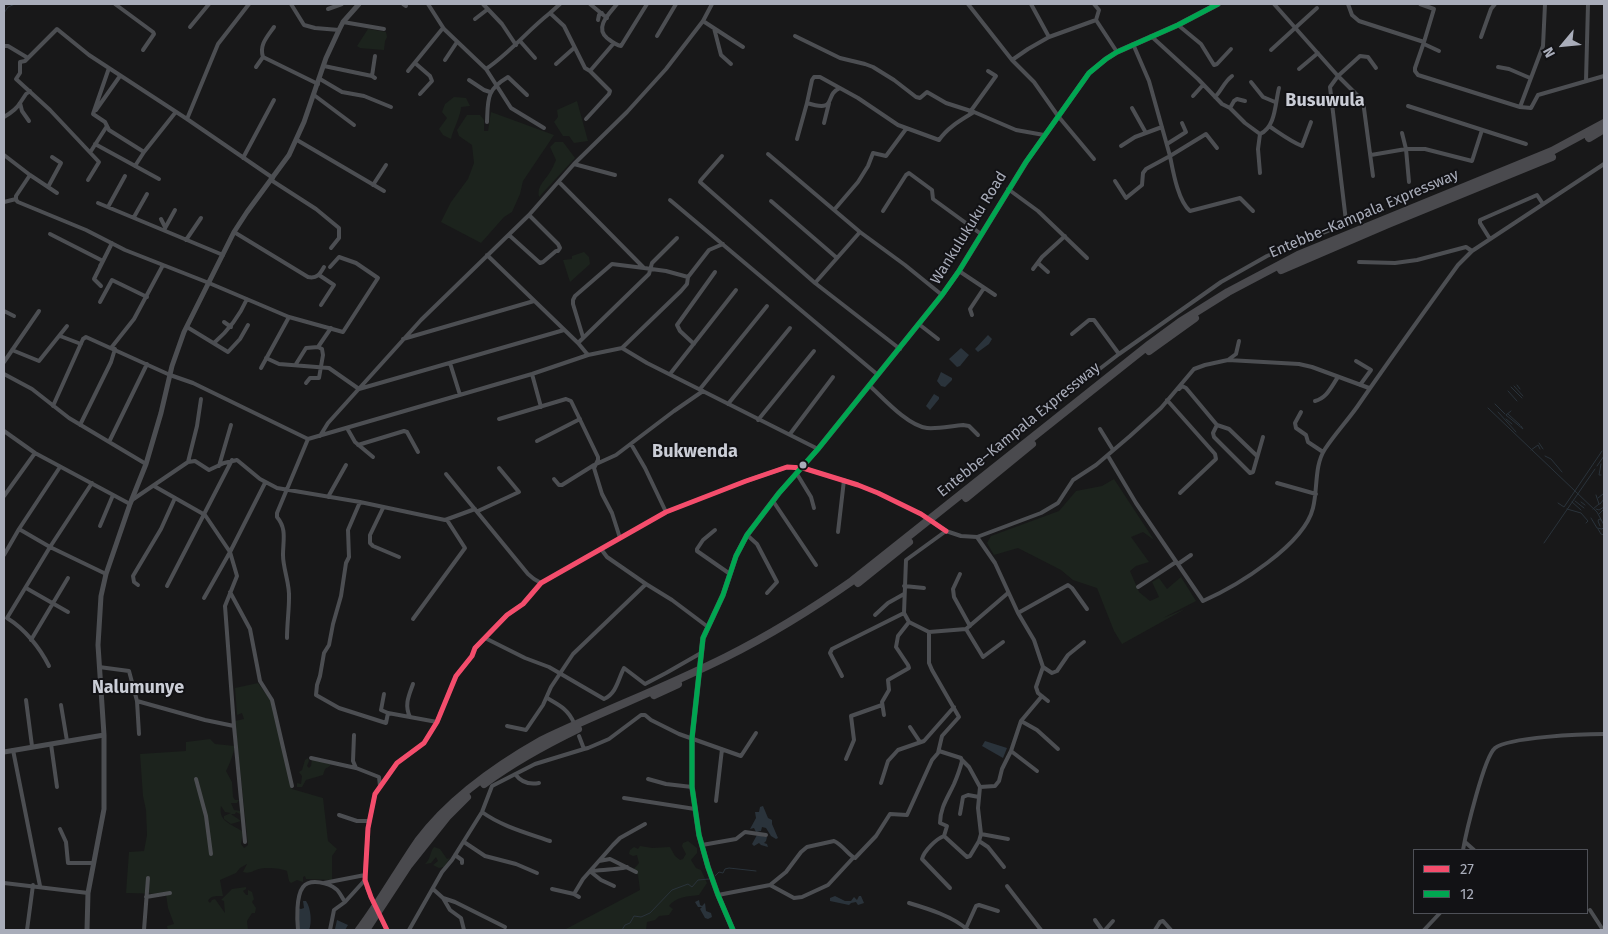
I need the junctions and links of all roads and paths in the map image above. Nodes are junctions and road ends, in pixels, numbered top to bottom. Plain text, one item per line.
1 (115, 4) edge
2 (209, 4) edge
3 (250, 4) edge
4 (292, 4) edge
5 (428, 4) edge
6 (483, 4) edge
7 (560, 4) edge
8 (590, 4) edge
9 (601, 4) edge
10 (617, 4) edge
11 (646, 4) edge
12 (676, 4) edge
13 (712, 4) edge
14 (968, 4) edge
15 (1031, 4) edge
16 (1094, 4) edge
17 (1218, 4) edge
18 (1274, 4) edge
19 (1348, 4) edge
20 (1420, 4) edge
21 (1495, 4) edge
22 (1545, 4) edge
23 (1588, 4) edge
24 (356, 5) edge
25 (1208, 6) edge
26 (1318, 8) dead end
27 (488, 9) junction
28 (598, 9) junction
29 (550, 13) junction
30 (602, 13) junction
31 (607, 18) junction
32 (476, 19) dead end
33 (598, 20) dead end
34 (1096, 20) junction
35 (703, 21) junction
36 (343, 22) junction
37 (1178, 25) junction
38 (190, 27) dead end
39 (274, 27) dead end
40 (1295, 27) junction
41 (443, 28) junction
42 (714, 28) junction
43 (384, 29) dead end
44 (339, 30) junction
45 (656, 36) dead end
46 (795, 36) dead end
47 (1151, 36) junction
48 (1049, 37) junction
49 (1481, 37) dead end
50 (520, 41) junction
51 (458, 42) junction
52 (614, 43) junction
53 (1424, 43) junction
54 (1132, 44) junction
55 (516, 45) junction
56 (4, 46) edge
57 (743, 47) dead end
58 (574, 48) junction
59 (1231, 49) dead end
60 (143, 50) dead end
61 (1271, 50) dead end
62 (1439, 51) dead end
63 (1117, 52) junction
64 (1318, 53) junction
65 (375, 56) dead end
66 (263, 57) junction
67 (28, 58) junction
68 (535, 58) dead end
69 (445, 60) dead end
70 (1012, 60) junction
71 (416, 64) junction
72 (556, 64) dead end
73 (731, 64) dead end
74 (324, 66) junction
75 (256, 67) dead end
76 (1498, 67) dead end
77 (109, 68) junction
78 (1376, 68) dead end
79 (486, 69) junction
80 (1299, 69) dead end
81 (408, 71) dead end
82 (590, 71) junction
83 (988, 71) dead end
84 (120, 76) junction
85 (1232, 76) dead end
86 (1338, 76) junction
87 (1604, 76) edge
88 (1530, 78) junction
89 (469, 80) dead end
90 (1586, 81) junction
91 (319, 82) junction
92 (1251, 82) dead end
93 (497, 84) junction
94 (1203, 85) junction
95 (840, 88) junction
96 (1279, 88) dead end
97 (30, 91) junction
98 (490, 92) junction
99 (420, 94) dead end
100 (314, 95) junction
101 (527, 95) dead end
102 (1194, 96) dead end
103 (1215, 97) junction
104 (274, 100) dead end
105 (1245, 101) dead end
106 (1275, 102) junction
107 (20, 103) junction
108 (807, 103) junction
109 (829, 103) junction
110 (1408, 106) dead end
111 (1520, 107) junction
112 (391, 108) dead end
113 (1132, 108) dead end
114 (1230, 108) junction
115 (972, 112) junction
116 (175, 113) junction
117 (93, 114) junction
118 (1058, 116) junction
119 (4, 117) edge
120 (586, 119) dead end
121 (187, 120) junction
122 (29, 121) dead end
123 (487, 122) dead end
124 (1311, 122) dead end
125 (824, 123) dead end
126 (1182, 123) dead end
127 (1604, 123) edge
128 (354, 125) dead end
129 (107, 126) junction
130 (1270, 126) junction
131 (1162, 127) junction
132 (544, 128) dead end
133 (906, 129) junction
134 (1604, 129) edge
135 (1482, 130) junction
136 (1146, 132) junction
137 (1402, 132) dead end
138 (1044, 134) junction
139 (1260, 134) junction
140 (797, 139) dead end
141 (297, 140) junction
142 (95, 144) junction
143 (1166, 144) junction
144 (1526, 144) dead end
145 (1121, 146) dead end
146 (1216, 148) dead end
147 (1406, 150) junction
148 (91, 151) junction
149 (144, 152) junction
150 (768, 154) dead end
151 (4, 155) edge
152 (1371, 155) junction
153 (722, 156) dead end
154 (1170, 156) junction
155 (52, 157) dead end
156 (243, 158) junction
157 (1094, 159) dead end
158 (574, 164) junction
159 (1604, 164) edge
160 (386, 165) dead end
161 (135, 166) junction
162 (1260, 173) dead end
163 (30, 176) junction
164 (126, 176) dead end
165 (616, 176) dead end
166 (1374, 176) dead end
167 (159, 179) dead end
168 (272, 179) junction
169 (88, 180) dead end
170 (1115, 181) dead end
171 (559, 182) junction
172 (1409, 182) dead end
173 (373, 185) junction
174 (48, 187) junction
175 (1008, 189) junction
176 (384, 191) dead end
177 (57, 193) dead end
178 (147, 194) dead end
179 (16, 199) junction
180 (670, 200) dead end
181 (771, 201) dead end
182 (4, 202) edge
183 (98, 203) dead end
184 (1543, 204) junction
185 (108, 207) junction
186 (175, 210) dead end
187 (834, 210) junction
188 (883, 211) dead end
189 (1253, 211) dead end
190 (529, 215) junction
191 (134, 217) junction
192 (201, 218) dead end
193 (161, 219) dead end
194 (164, 228) junction
195 (234, 232) junction
196 (860, 232) junction
197 (50, 234) dead end
198 (981, 234) junction
199 (509, 235) junction
200 (1065, 236) junction
201 (677, 238) dead end
202 (1490, 239) junction
203 (186, 240) junction
204 (112, 243) junction
205 (723, 244) junction
206 (331, 248) dead end
207 (1472, 251) junction
208 (223, 255) junction
209 (487, 255) junction
210 (836, 258) junction
211 (1087, 258) dead end
212 (103, 261) junction
213 (1359, 262) dead end
214 (1038, 263) junction
215 (163, 265) junction
216 (100, 266) dead end
217 (324, 267) dead end
218 (330, 267) dead end
219 (644, 268) junction
220 (1034, 268) dead end
221 (650, 269) junction
222 (959, 271) junction
223 (715, 272) dead end
224 (1048, 272) dead end
225 (319, 275) junction
226 (688, 277) junction
227 (209, 283) junction
228 (815, 283) junction
229 (101, 286) dead end
230 (984, 288) junction
231 (736, 290) dead end
232 (942, 295) junction
233 (994, 295) dead end
234 (147, 297) junction
235 (247, 299) junction
236 (534, 301) junction
237 (100, 302) dead end
238 (321, 304) dead end
239 (767, 306) dead end
240 (4, 311) edge
241 (39, 311) dead end
242 (972, 315) dead end
243 (14, 316) dead end
244 (289, 317) junction
245 (224, 322) dead end
246 (248, 324) dead end
247 (920, 325) junction
248 (67, 326) dead end
249 (187, 327) junction
250 (231, 327) junction
251 (331, 328) junction
252 (790, 328) dead end
253 (564, 330) junction
254 (1072, 334) dead end
255 (60, 336) junction
256 (583, 337) junction
257 (403, 339) junction
258 (938, 339) dead end
259 (1239, 341) dead end
260 (214, 343) junction
261 (578, 343) junction
262 (81, 344) junction
263 (694, 344) junction
264 (318, 347) junction
265 (113, 348) junction
266 (622, 348) junction
267 (900, 349) junction
268 (12, 350) junction
269 (814, 351) dead end
270 (1119, 354) junction
271 (588, 355) junction
272 (266, 358) junction
273 (1228, 360) junction
274 (1356, 361) dead end
275 (4, 362) edge
276 (450, 363) junction
277 (147, 364) junction
278 (296, 364) junction
279 (321, 367) junction
280 (261, 368) dead end
281 (4, 374) edge
282 (532, 374) junction
283 (670, 374) junction
284 (170, 375) junction
285 (878, 375) junction
286 (1338, 377) junction
287 (833, 378) dead end
288 (306, 382) dead end
289 (1360, 385) junction
290 (870, 386) junction
291 (1369, 388) junction
292 (359, 389) junction
293 (1176, 389) junction
294 (702, 390) junction
295 (460, 395) junction
296 (201, 399) dead end
297 (1167, 400) junction
298 (1315, 401) dead end
299 (728, 404) junction
300 (1054, 404) dead end
301 (53, 406) junction
302 (541, 406) junction
303 (1301, 412) dead end
304 (580, 418) junction
305 (499, 419) dead end
306 (758, 420) junction
307 (80, 425) junction
308 (231, 425) dead end
309 (1217, 425) junction
310 (347, 428) junction
311 (1100, 429) dead end
312 (4, 433) edge
313 (790, 434) junction
314 (978, 434) dead end
315 (319, 436) junction
316 (1263, 437) dead end
317 (308, 439) junction
318 (537, 441) dead end
319 (109, 442) junction
320 (630, 444) junction
321 (358, 445) junction
322 (818, 449) junction
323 (1113, 450) junction
324 (418, 452) dead end
325 (1323, 452) junction
326 (34, 453) junction
327 (1108, 456) junction
328 (1257, 456) junction
329 (373, 457) dead end
330 (232, 460) junction
331 (188, 462) junction
332 (146, 464) junction
333 (346, 465) dead end
334 (594, 465) junction
335 (219, 466) junction
336 (60, 467) junction
337 (499, 468) dead end
338 (803, 468) junction
339 (446, 474) dead end
340 (797, 474) junction
341 (554, 479) dead end
342 (844, 480) junction
343 (92, 483) junction
344 (266, 483) junction
345 (1278, 483) dead end
346 (154, 486) junction
347 (286, 489) junction
348 (113, 494) junction
349 (1180, 494) dead end
350 (1316, 494) junction
351 (4, 496) edge
352 (328, 497) junction
353 (175, 498) junction
354 (773, 501) junction
355 (131, 502) junction
356 (360, 502) junction
357 (255, 503) junction
358 (261, 506) dead end
359 (383, 508) junction
360 (814, 508) dead end
361 (476, 510) junction
362 (666, 512) junction
363 (205, 514) junction
364 (446, 520) junction
365 (100, 526) dead end
366 (19, 529) junction
367 (715, 530) dead end
368 (946, 531) junction
369 (838, 532) dead end
370 (747, 535) junction
371 (977, 537) junction
372 (620, 538) junction
373 (50, 547) junction
374 (601, 549) junction
375 (230, 552) junction
376 (4, 554) edge
377 (1191, 555) dead end
378 (399, 557) dead end
379 (1177, 563) junction
380 (816, 565) dead end
381 (106, 574) junction
382 (730, 574) junction
383 (960, 574) dead end
384 (68, 578) dead end
385 (541, 583) junction
386 (646, 584) junction
387 (138, 585) dead end
388 (167, 586) dead end
389 (904, 586) junction
390 (1138, 587) dead end
391 (26, 588) junction
392 (924, 588) dead end
393 (230, 592) junction
394 (1008, 592) junction
395 (767, 593) dead end
396 (904, 594) junction
397 (204, 598) dead end
398 (53, 604) junction
399 (1087, 609) dead end
400 (68, 612) dead end
401 (904, 613) junction
402 (1018, 614) junction
403 (875, 615) dead end
404 (413, 618) dead end
405 (909, 622) junction
406 (708, 627) junction
407 (968, 628) junction
408 (929, 632) junction
409 (287, 638) dead end
410 (485, 638) junction
411 (31, 640) junction
412 (1003, 642) dead end
413 (1084, 642) dead end
414 (702, 653) junction
415 (49, 666) dead end
416 (99, 667) junction
417 (1043, 667) junction
418 (559, 673) junction
419 (842, 676) dead end
420 (413, 684) dead end
421 (384, 694) dead end
422 (1042, 696) junction
423 (547, 698) junction
424 (26, 700) dead end
425 (137, 701) junction
426 (1048, 701) dead end
427 (62, 705) dead end
428 (882, 705) junction
429 (954, 707) junction
430 (388, 713) junction
431 (884, 715) dead end
432 (410, 717) junction
433 (1021, 721) junction
434 (437, 722) junction
435 (574, 723) dead end
436 (234, 726) junction
437 (507, 726) dead end
438 (910, 727) dead end
439 (756, 733) dead end
440 (138, 734) dead end
441 (1604, 734) edge
442 (104, 735) junction
443 (354, 735) dead end
444 (579, 736) dead end
445 (692, 738) junction
446 (67, 742) junction
447 (920, 742) junction
448 (51, 744) junction
449 (32, 746) junction
450 (584, 749) junction
451 (722, 749) junction
452 (1058, 749) dead end
453 (13, 750) junction
454 (939, 751) junction
455 (4, 752) edge
456 (1010, 752) junction
457 (311, 758) dead end
458 (846, 759) dead end
459 (962, 760) junction
460 (356, 768) junction
461 (1037, 771) dead end
462 (515, 774) junction
463 (196, 779) dead end
464 (648, 779) dead end
465 (539, 783) dead end
466 (881, 783) dead end
467 (292, 786) dead end
468 (380, 786) junction
469 (57, 787) dead end
470 (692, 787) junction
471 (980, 788) junction
472 (979, 797) junction
473 (624, 798) dead end
474 (716, 801) dead end
475 (695, 809) junction
476 (482, 812) junction
477 (960, 814) dead end
478 (339, 815) dead end
479 (369, 821) junction
480 (645, 824) dead end
481 (60, 829) dead end
482 (981, 834) junction
483 (766, 835) dead end
484 (944, 836) junction
485 (1008, 839) dead end
486 (550, 841) dead end
487 (979, 841) junction
488 (245, 842) dead end
489 (464, 842) junction
490 (1464, 842) junction
491 (702, 845) junction
492 (1463, 849) edge
493 (1473, 849) edge
494 (211, 854) dead end
495 (455, 855) junction
496 (853, 858) junction
497 (599, 861) junction
498 (94, 863) junction
499 (462, 863) dead end
500 (627, 867) junction
501 (1004, 867) dead end
502 (607, 869) junction
503 (592, 871) junction
504 (636, 872) dead end
505 (537, 873) dead end
506 (148, 878) dead end
507 (365, 878) junction
508 (601, 880) junction
509 (4, 882) edge
510 (324, 883) junction
511 (770, 884) junction
512 (33, 885) junction
513 (40, 886) junction
514 (614, 886) dead end
515 (1007, 886) dead end
516 (950, 888) dead end
517 (433, 889) junction
518 (552, 889) dead end
519 (88, 893) junction
520 (170, 893) dead end
521 (718, 896) junction
522 (146, 897) junction
523 (443, 898) junction
524 (345, 902) junction
525 (909, 903) dead end
526 (1590, 910) dead end
527 (998, 911) dead end
528 (1439, 914) edge
529 (1095, 920) dead end
530 (1113, 920) dead end
531 (505, 927) dead end
532 (967, 929) edge
533 (27, 930) edge
534 (87, 930) edge
535 (144, 930) edge
536 (298, 930) edge
537 (330, 930) edge
538 (359, 930) edge
539 (366, 930) edge
540 (386, 930) edge
541 (409, 930) edge
542 (464, 930) edge
543 (733, 930) edge
544 (1040, 930) edge
545 (1104, 930) edge
546 (1155, 930) edge
547 (1171, 930) edge
548 (1424, 930) edge
549 (1603, 930) edge

1 - 60 street
2 - 38 street
3 - 121 street
4 - 44 street
5 - 41 street
6 - 27 street
7 - 29 street
8 - 28 street
9 - 28 street
10 - 31 street
11 - 52 street
12 - 45 street
13 - 35 street
14 - 70 street
15 - 48 street
16 - 34 street
17 - 25 main road, Wankulukuku Road
18 - 40 street
19 - 53 street
20 - 53 street
21 - 49 street
22 - 88 street
23 - 90 street
24 - 36 street
25 - 37 main road, Wankulukuku Road
26 - 40 street
27 - 32 street
27 - 55 street
28 - 30 street
29 - 50 street
29 - 58 street
30 - 31 street
30 - 33 street
31 - 52 street
34 - 48 street
34 - 63 street
35 - 42 street
35 - 158 street
36 - 43 street
36 - 44 street
37 - 47 main road, Wankulukuku Road
37 - 59 street
39 - 66 street
40 - 61 street
40 - 64 street
41 - 51 street
41 - 71 street
42 - 57 street
42 - 73 street
44 - 74 street
46 - 115 street
47 - 54 main road, Wankulukuku Road
47 - 94 street
48 - 70 street
50 - 55 street
50 - 68 street
51 - 69 street
51 - 79 street
52 - 82 street
53 - 62 street
53 - 111 street
54 - 63 main road, Wankulukuku Road
54 - 131 street
55 - 79 street
56 - 67 street
58 - 72 street
58 - 82 street
63 - 118 main road, Wankulukuku Road
64 - 80 street
64 - 86 street
65 - 74 street
66 - 75 street
66 - 91 street
67 - 77 street
67 - 97 street
70 - 118 street
71 - 81 street
71 - 99 street
74 - 91 street
76 - 88 street
77 - 84 street
77 - 117 street
78 - 86 street
79 - 93 street
82 - 120 street
83 - 115 street
84 - 116 street
84 - 117 street
85 - 103 street
86 - 152 street
86 - 270 street
87 - 90 street
88 - 111 street
89 - 98 street
90 - 111 street
91 - 100 street
91 - 112 street
92 - 106 street
93 - 98 street
93 - 101 street
93 - 132 street
94 - 102 street
94 - 103 street
95 - 108 street
95 - 109 street
95 - 133 street
96 - 106 street
97 - 107 street
97 - 148 street
98 - 123 street
100 - 128 street
100 - 141 street
103 - 114 street
104 - 156 street
105 - 114 street
106 - 130 street
107 - 119 street
107 - 122 street
108 - 109 street
108 - 140 street
109 - 125 street
110 - 135 street
113 - 136 street
114 - 139 street
115 - 133 street
115 - 138 street
116 - 121 street
116 - 149 street
117 - 129 street
118 - 138 main road, Wankulukuku Road
118 - 157 street
121 - 156 street
124 - 130 street
126 - 143 street
127 - 538 highway, Entebbe–Kampala Expressway
129 - 142 street
129 - 149 street
130 - 139 street
131 - 136 street
131 - 143 street
133 - 187 street
134 - 539 highway, Entebbe–Kampala Expressway
135 - 144 street
135 - 147 street
136 - 145 street
137 - 147 street
138 - 175 main road, Wankulukuku Road
139 - 162 street
141 - 168 street
141 - 173 street
142 - 148 street
142 - 161 street
143 - 154 street
146 - 154 street
147 - 152 street
147 - 172 street
148 - 169 street
149 - 161 street
150 - 187 street
151 - 163 street
152 - 166 street
153 - 228 street
154 - 170 street
154 - 189 street
155 - 174 street
156 - 168 street
158 - 165 street
158 - 171 street
159 - 184 street
160 - 173 street
161 - 167 street
163 - 174 street
163 - 179 street
164 - 185 street
168 - 195 street
168 - 206 street
171 - 190 street
171 - 219 street
173 - 176 street
174 - 177 street
175 - 198 main road, Wankulukuku Road
175 - 200 street
178 - 191 street
179 - 182 street
179 - 204 street
180 - 205 street
181 - 210 street
183 - 185 street
184 - 202 street
184 - 202 street
185 - 191 street
186 - 194 street
187 - 196 street
188 - 198 street
190 - 199 street
190 - 199 street
191 - 194 street
192 - 203 street
193 - 194 street
194 - 203 street
195 - 208 street
195 - 225 street
196 - 210 street
196 - 232 street
197 - 212 street
198 - 222 main road, Wankulukuku Road
199 - 209 street
200 - 211 street
200 - 214 street
201 - 221 street
202 - 207 street
203 - 208 street
204 - 212 street
204 - 215 street
205 - 226 street
205 - 285 street
207 - 213 street
207 - 291 street
208 - 227 street
209 - 236 street
209 - 257 street
210 - 228 street
212 - 216 street
212 - 229 street
214 - 220 street
214 - 224 street
215 - 227 street
215 - 234 street
217 - 225 street
218 - 251 street
219 - 221 street
219 - 256 street
221 - 226 street
221 - 256 street
222 - 230 street
222 - 232 main road, Wankulukuku Road
223 - 263 street
225 - 238 street
226 - 266 street
227 - 235 street
227 - 249 street
228 - 267 street
230 - 233 street
230 - 242 street
231 - 263 street
232 - 247 main road, Wankulukuku Road
234 - 237 street
234 - 265 street
235 - 244 street
235 - 250 street
236 - 253 street
236 - 257 street
239 - 294 street
240 - 243 street
241 - 268 street
244 - 251 street
244 - 272 street
245 - 250 street
246 - 260 street
247 - 258 street
247 - 267 main road, Wankulukuku Road
248 - 255 street
249 - 260 street
249 - 284 street
250 - 260 street
251 - 264 street
252 - 299 street
253 - 261 street
253 - 276 street
254 - 270 street
255 - 262 street
255 - 268 street
256 - 261 street
257 - 292 street
259 - 273 street
261 - 271 street
262 - 265 street
262 - 301 street
263 - 283 street
264 - 278 street
264 - 279 street
265 - 277 street
265 - 307 street
266 - 271 street
266 - 283 street
267 - 285 main road, Wankulukuku Road
268 - 275 street
269 - 306 street
270 - 300 street
271 - 282 street
272 - 278 street
272 - 280 street
273 - 286 street
273 - 293 street
274 - 289 street
276 - 292 street
276 - 295 street
277 - 284 street
277 - 319 street
278 - 279 street
279 - 288 street
279 - 292 street
281 - 301 street
282 - 295 street
282 - 302 street
283 - 294 street
284 - 317 street
284 - 332 street
285 - 290 main road, Wankulukuku Road
286 - 289 street
286 - 298 street
287 - 313 street
289 - 291 street
290 - 314 street
290 - 322 main road, Wankulukuku Road
291 - 325 street
292 - 315 street
293 - 297 street
293 - 309 street
294 - 299 street
294 - 320 street
295 - 310 street
296 - 331 street
297 - 323 street
297 - 349 street
299 - 306 street
301 - 307 street
302 - 304 street
302 - 305 street
303 - 325 street
304 - 318 street
304 - 334 street
306 - 313 street
307 - 319 street
308 - 335 street
309 - 328 street
309 - 328 street
310 - 315 street
310 - 321 street
311 - 323 street
312 - 326 street
313 - 322 street
315 - 317 street
316 - 328 street
317 - 347 street
319 - 332 street
320 - 334 street
320 - 362 street
321 - 324 street
321 - 329 street
322 - 338 main road, Wankulukuku Road
323 - 327 street
325 - 350 street
326 - 336 street
326 - 351 street
327 - 371 street
327 - 379 street
330 - 335 street
330 - 344 street
330 - 363 street
331 - 335 street
331 - 346 street
332 - 355 street
333 - 352 street
334 - 341 street
334 - 372 street
336 - 343 street
336 - 366 street
337 - 361 street
338 - 340 main road, Wankulukuku Road
338 - 342 street
338 - 362 street
339 - 361 street
340 - 354 main road, Wankulukuku Road
340 - 360 street
342 - 368 street
342 - 369 street
343 - 348 street
343 - 373 street
344 - 347 street
344 - 357 street
345 - 350 street
346 - 353 street
346 - 355 street
347 - 352 street
347 - 409 street
348 - 355 street
348 - 365 street
350 - 379 street
352 - 356 street
353 - 363 street
353 - 387 street
354 - 370 main road, Wankulukuku Road
354 - 380 street
355 - 381 street
356 - 359 street
356 - 430 street
357 - 358 street
357 - 375 street
359 - 364 street
359 - 378 street
361 - 364 street
361 - 385 street
362 - 372 street
363 - 375 street
363 - 388 street
364 - 404 street
366 - 373 street
366 - 376 street
367 - 382 street
368 - 371 street
368 - 389 street
370 - 382 main road, Wankulukuku Road
370 - 395 street
371 - 394 street
372 - 374 street
373 - 381 street
373 - 391 street
374 - 385 street
374 - 386 street
375 - 393 street
375 - 397 street
377 - 379 street
379 - 390 street
381 - 416 street
382 - 406 main road, Wankulukuku Road
383 - 407 street
384 - 398 street
385 - 410 street
386 - 406 street
386 - 418 street
389 - 392 street
389 - 396 street
391 - 398 street
391 - 411 street
393 - 436 street
393 - 467 street
394 - 402 street
394 - 407 street
396 - 401 street
396 - 403 street
398 - 400 street
398 - 411 street
399 - 402 street
401 - 405 street
401 - 419 street
402 - 417 street
405 - 408 street
405 - 428 street
406 - 414 main road, Wankulukuku Road
407 - 408 street
407 - 412 street
408 - 429 street
410 - 418 street
410 - 434 street
411 - 415 street
413 - 417 street
414 - 418 street
414 - 445 main road, Wankulukuku Road
416 - 425 street
416 - 442 street
417 - 422 street
418 - 423 street
420 - 432 street
421 - 430 street
422 - 426 street
422 - 433 street
423 - 435 street
423 - 437 street
424 - 449 street
425 - 436 street
425 - 440 street
427 - 446 street
428 - 431 street
428 - 458 street
429 - 447 street
429 - 454 street
430 - 432 street
432 - 434 street
433 - 452 street
433 - 456 street
434 - 468 street
436 - 488 street
438 - 447 street
439 - 451 street
441 - 490 street
442 - 446 street
442 - 498 street
443 - 460 street
444 - 450 street
445 - 450 street
445 - 451 street
445 - 470 main road, Wankulukuku Road
446 - 448 street
447 - 466 street
448 - 449 street
448 - 469 street
449 - 453 street
450 - 462 street
451 - 474 street
453 - 455 street
453 - 513 street
454 - 459 street
454 - 496 street
456 - 461 street
456 - 471 street
457 - 460 street
459 - 471 street
459 - 484 street
460 - 468 street
462 - 465 street
462 - 476 street
463 - 494 street
464 - 470 street
468 - 479 street
470 - 475 main road, Wankulukuku Road
471 - 472 street
472 - 477 street
472 - 482 street
473 - 475 street
475 - 491 main road, Wankulukuku Road
476 - 486 street
476 - 489 street
478 - 479 street
479 - 507 street
480 - 497 street
481 - 498 street
482 - 485 street
482 - 487 street
483 - 491 street
484 - 487 street
484 - 516 street
487 - 501 street
489 - 495 street
489 - 505 street
490 - 492 street
490 - 493 street
491 - 521 main road, Wankulukuku Road
495 - 499 street
495 - 517 street
496 - 511 street
496 - 511 street
497 - 500 street
497 - 503 street
498 - 519 street
500 - 502 street
500 - 504 street
502 - 503 street
502 - 508 street
503 - 508 street
503 - 518 street
506 - 522 street
507 - 510 street
507 - 524 street
507 - 540 street
508 - 514 street
509 - 512 street
510 - 524 street
510 - 536 street
511 - 521 street
512 - 513 street
512 - 533 street
513 - 519 street
515 - 544 street
517 - 523 street
517 - 541 street
519 - 534 street
520 - 522 street
521 - 543 main road, Wankulukuku Road
522 - 535 street
523 - 531 street
523 - 542 street
524 - 537 street
525 - 532 street
526 - 549 street
527 - 532 street
528 - 548 street
529 - 545 street
530 - 545 street
546 - 547 street

